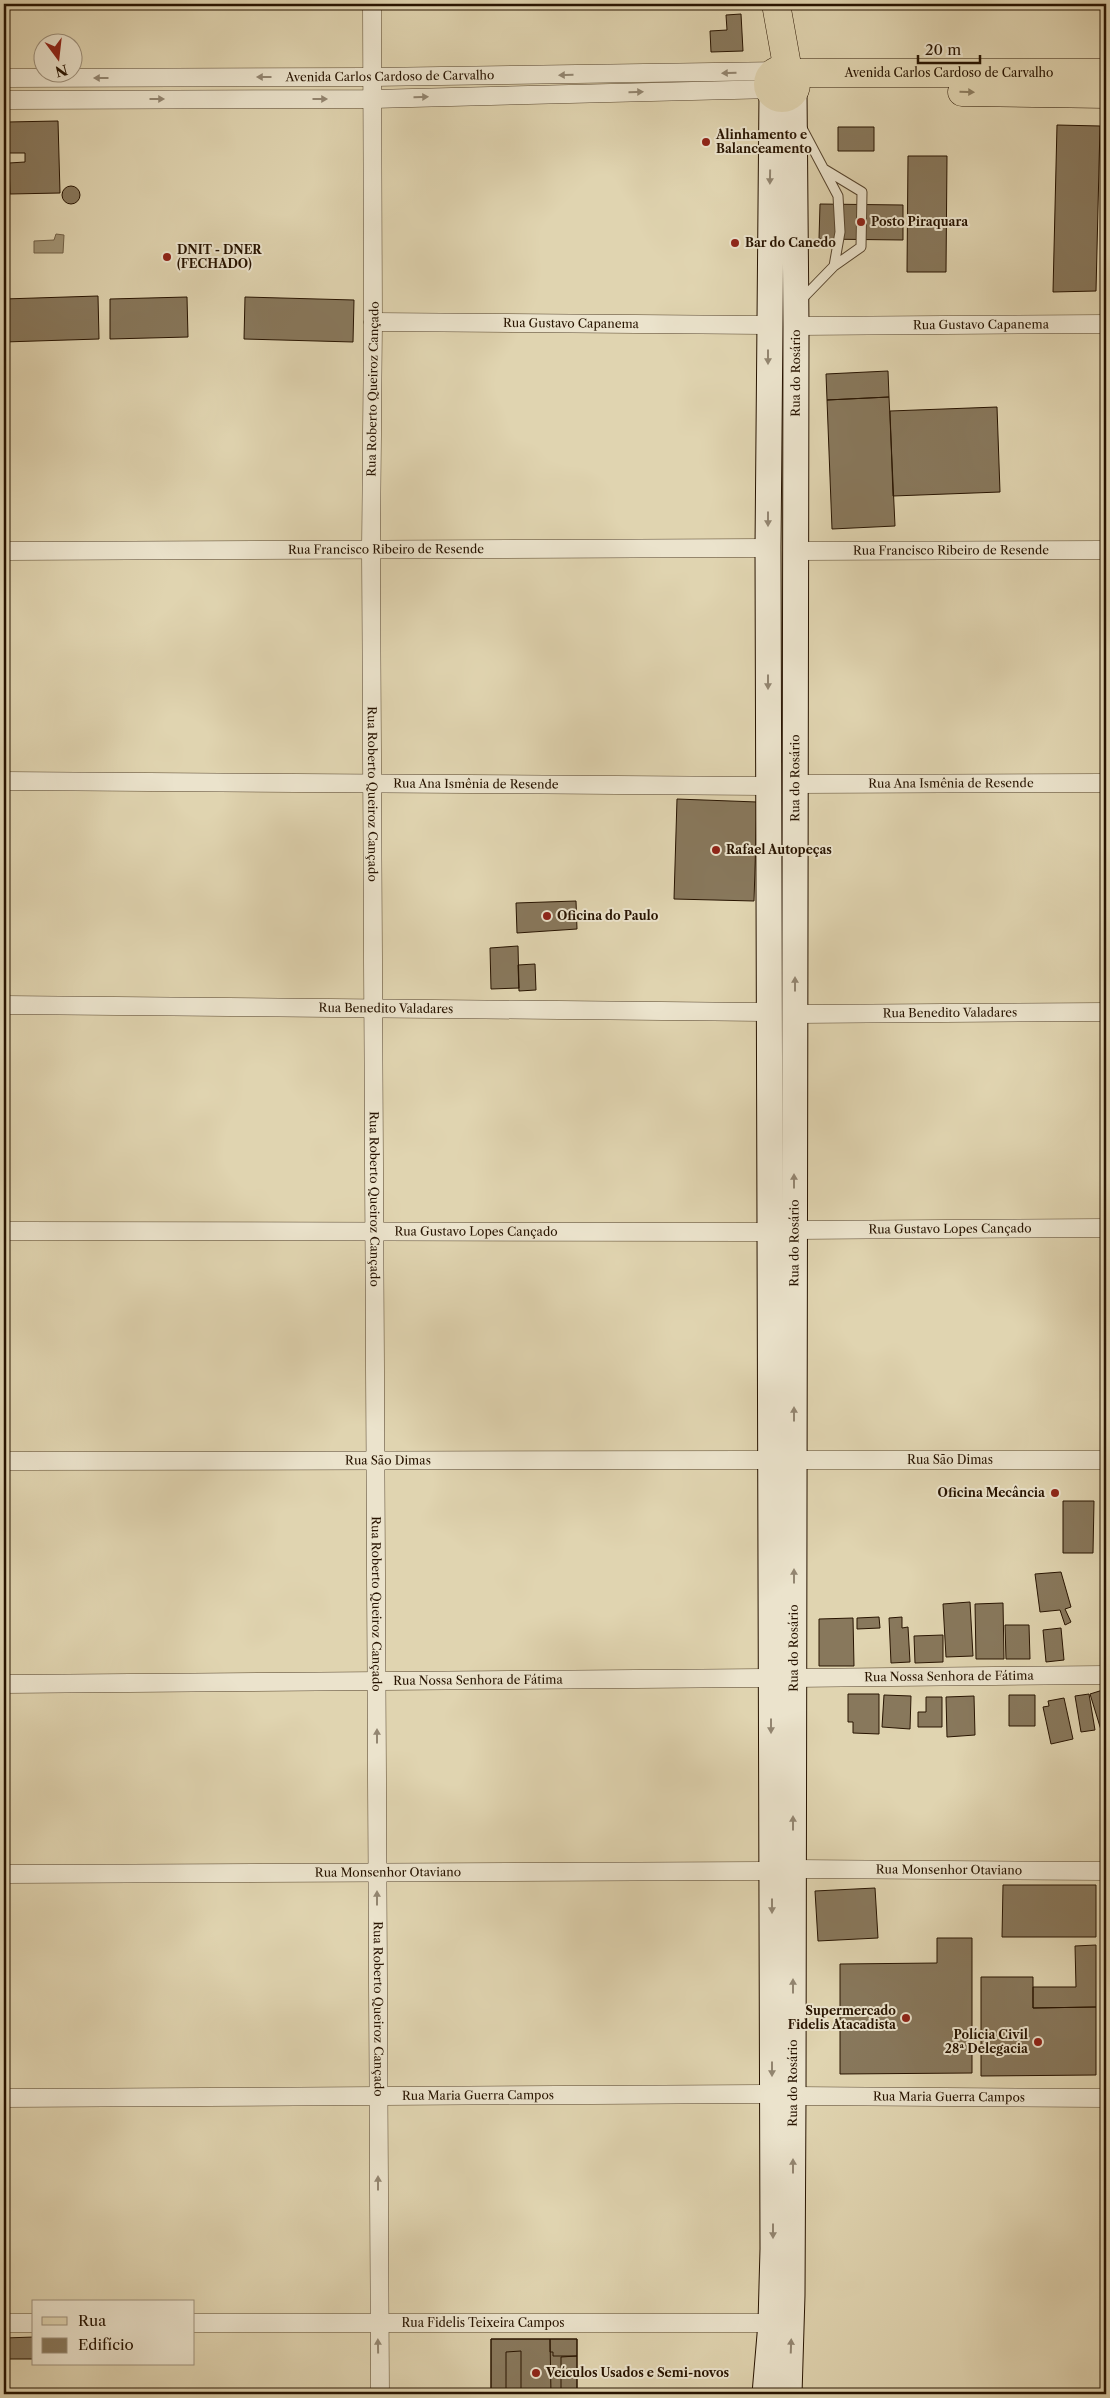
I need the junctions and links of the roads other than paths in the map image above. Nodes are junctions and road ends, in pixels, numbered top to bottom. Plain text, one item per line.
1 (372, 4) edge
2 (776, 4) edge
3 (1106, 73) edge
4 (372, 77) junction
5 (4, 78) edge
6 (785, 85) junction
7 (1106, 94) edge
8 (373, 98) junction
9 (4, 100) edge
10 (823, 169) junction
11 (834, 266) junction
12 (796, 316) junction
13 (374, 322) junction
14 (1106, 324) edge
15 (768, 325) junction
16 (768, 548) junction
17 (371, 549) junction
18 (1106, 550) edge
19 (4, 551) edge
20 (796, 551) junction
21 (4, 781) edge
22 (373, 783) junction
23 (1106, 783) edge
24 (795, 784) junction
25 (769, 786) junction
26 (4, 1005) edge
27 (374, 1009) junction
28 (770, 1012) junction
29 (1106, 1012) edge
30 (795, 1014) junction
31 (1106, 1228) edge
32 (794, 1230) junction
33 (4, 1231) edge
34 (374, 1231) junction
35 (770, 1232) junction
36 (376, 1460) junction
37 (782, 1460) junction
38 (1106, 1460) edge
39 (4, 1461) edge
40 (1106, 1675) edge
41 (782, 1678) junction
42 (377, 1681) junction
43 (4, 1684) edge
44 (782, 1870) junction
45 (1106, 1871) edge
46 (377, 1872) junction
47 (4, 1874) edge
48 (783, 2095) junction
49 (379, 2096) junction
50 (4, 2098) edge
51 (1106, 2098) edge
52 (1106, 2271) edge
53 (4, 2323) edge
54 (32, 2323) edge
55 (195, 2323) edge
56 (378, 2323) junction
57 (771, 2323) junction
58 (1106, 2342) edge
59 (380, 2394) edge
60 (764, 2394) edge
61 (789, 2394) edge

1 - 4 street, Rua Roberto Queiroz Cançado
2 - 6 main road
3 - 6 main road, Avenida Carlos Cardoso de Carvalho
4 -> 5 street, Avenida Carlos Cardoso de Carvalho
6 -> 4 street, Avenida Carlos Cardoso de Carvalho
4 - 8 street, Rua Roberto Queiroz Cançado
6 -> 7 main road, Avenida Carlos Cardoso de Carvalho
8 -> 6 street, Avenida Carlos Cardoso de Carvalho
6 - 10 lane
6 - 12 main road, Rua do Rosário
6 -> 15 main road, Rua do Rosário
9 -> 8 street, Avenida Carlos Cardoso de Carvalho
8 - 13 street, Rua Roberto Queiroz Cançado
10 - 11 lane
10 - 11 lane
11 - 12 lane
12 - 14 street, Rua Gustavo Capanema
12 - 20 main road, Rua do Rosário
13 - 15 street, Rua Gustavo Capanema
13 - 17 street, Rua Roberto Queiroz Cançado
15 -> 16 main road, Rua do Rosário
16 - 17 street, Rua Francisco Ribeiro de Resende
16 -> 25 main road, Rua do Rosário
17 - 19 street, Rua Francisco Ribeiro de Resende
17 - 22 street, Rua Roberto Queiroz Cançado
18 - 20 street, Rua Francisco Ribeiro de Resende
20 - 24 main road, Rua do Rosário
21 - 22 street, Rua Ana Ismênia de Resende
22 - 25 street, Rua Ana Ismênia de Resende
22 - 27 street, Rua Roberto Queiroz Cançado
23 - 24 street, Rua Ana Ismênia de Resende
30 -> 24 main road, Rua do Rosário
25 - 28 main road, Rua do Rosário
26 - 27 street, Rua Benedito Valadares
27 - 28 street, Rua Benedito Valadares
27 - 34 street, Rua Roberto Queiroz Cançado
28 - 35 main road, Rua do Rosário
29 - 30 street, Rua Benedito Valadares
32 -> 30 main road, Rua do Rosário
31 - 32 street, Rua Gustavo Lopes Cançado
37 -> 32 main road, Rua do Rosário
33 - 34 street, Rua Gustavo Lopes Cançado
34 - 35 street, Rua Gustavo Lopes Cançado
34 - 36 street, Rua Roberto Queiroz Cançado
35 - 37 main road, Rua do Rosário
36 - 37 street, Rua São Dimas
36 - 39 street, Rua São Dimas
36 - 42 street, Rua Roberto Queiroz Cançado
37 - 38 street, Rua São Dimas
37 - 41 main road, Rua do Rosário
40 - 41 street, Rua Nossa Senhora de Fátima
41 - 42 street, Rua Nossa Senhora de Fátima
41 - 44 main road, Rua do Rosário
42 - 43 street, Rua Nossa Senhora de Fátima
46 -> 42 street, Rua Roberto Queiroz Cançado
44 - 45 street, Rua Monsenhor Otaviano
44 - 46 street, Rua Monsenhor Otaviano
44 - 48 main road, Rua do Rosário
46 - 47 street, Rua Monsenhor Otaviano
49 -> 46 street, Rua Roberto Queiroz Cançado
48 - 49 street, Rua Maria Guerra Campos
48 - 51 street, Rua Maria Guerra Campos
48 -> 57 main road, Rua do Rosário
61 -> 48 main road, Rua do Rosário
49 - 50 street, Rua Maria Guerra Campos
56 -> 49 street, Rua Roberto Queiroz Cançado
52 - 58 lane
53 - 54 street
55 - 56 street, Rua Fidelis Teixeira Campos
56 - 57 street, Rua Fidelis Teixeira Campos
59 -> 56 street, Rua Roberto Queiroz Cançado
57 - 60 main road, Rua do Rosário

